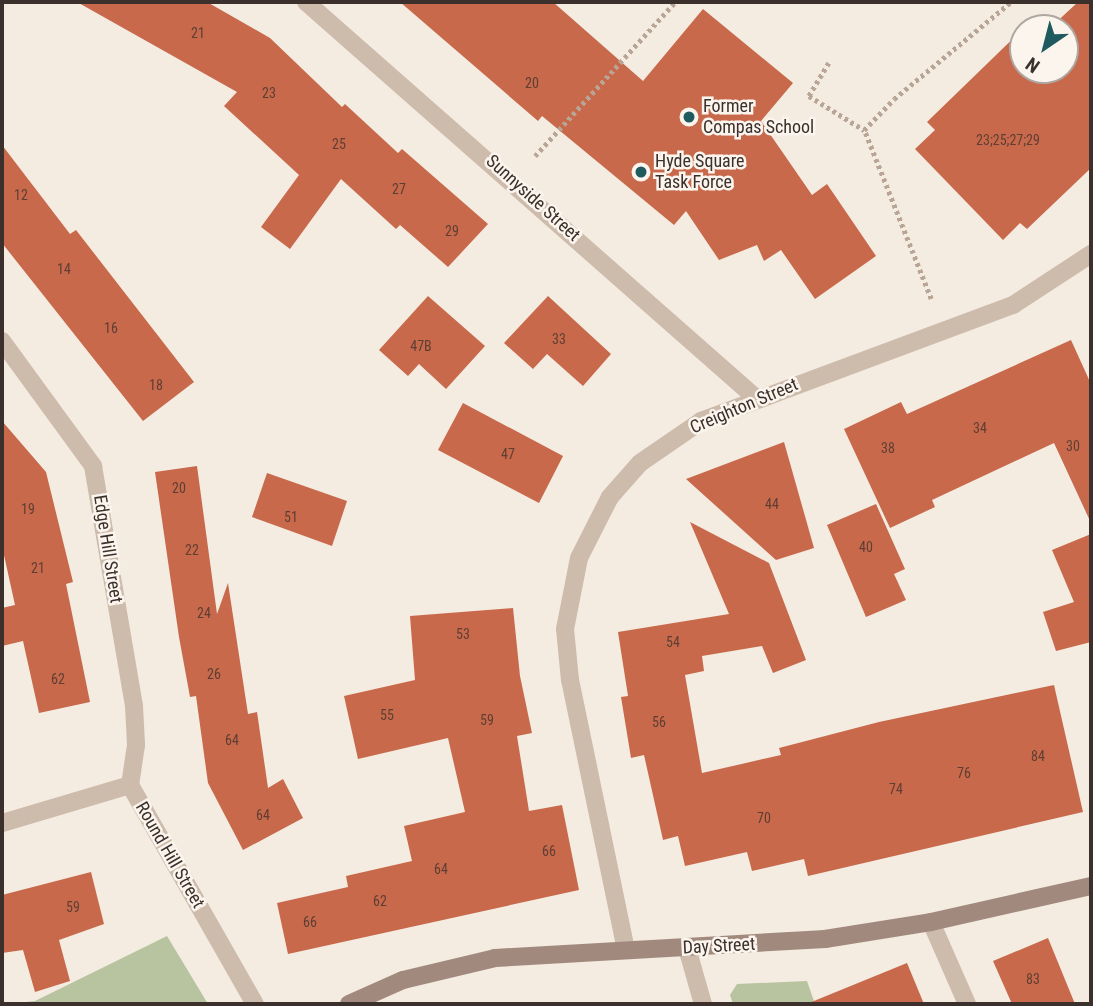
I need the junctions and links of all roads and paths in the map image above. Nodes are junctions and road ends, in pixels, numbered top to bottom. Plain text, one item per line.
1 (306, 2) edge
2 (675, 2) edge
3 (1011, 2) edge
4 (829, 63) dead end
5 (864, 130) junction
6 (535, 156) dead end
7 (1091, 254) edge
8 (931, 299) dead end
9 (2, 341) edge
10 (756, 398) junction
11 (130, 785) junction
12 (2, 822) edge
13 (1091, 886) edge
14 (931, 922) junction
15 (687, 948) junction
16 (626, 950) junction
17 (255, 1004) edge
18 (349, 1004) edge
19 (703, 1004) edge
20 (967, 1004) edge

1 - 10 street, Sunnyside Street
2 - 6 path
3 - 5 path
4 - 5 path
5 - 8 path
7 - 10 street, Creighton Street
9 - 11 street, Edge Hill Street
10 - 16 street, Creighton Street
11 - 12 street, Round Hill Street
11 - 17 street, Round Hill Street
13 - 14 street, Day Street
14 - 15 street, Day Street
14 - 20 street
15 - 16 street, Day Street
15 - 19 street
16 - 18 street, Day Street

